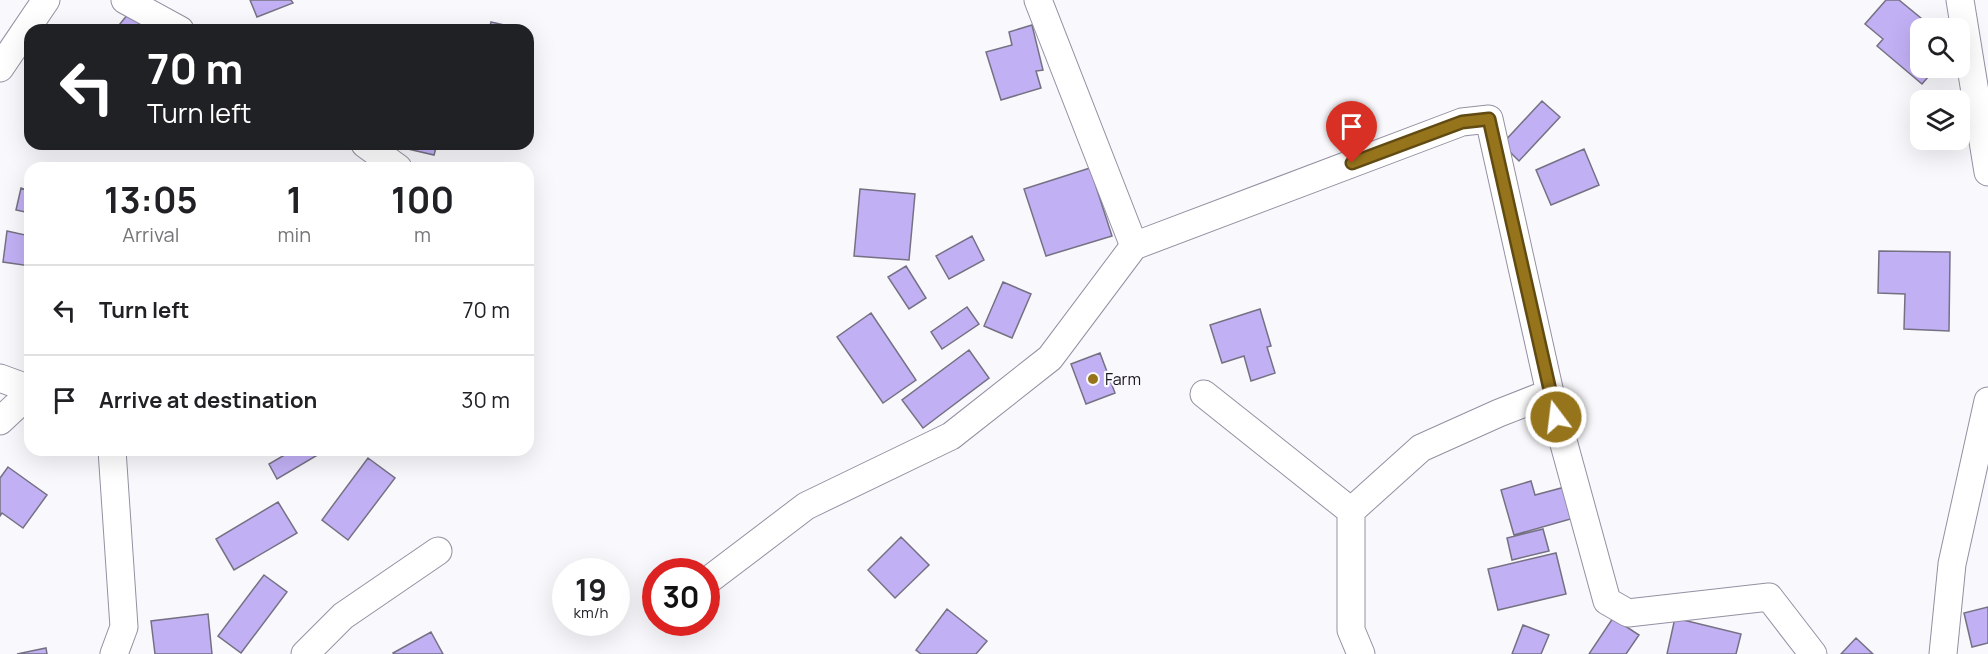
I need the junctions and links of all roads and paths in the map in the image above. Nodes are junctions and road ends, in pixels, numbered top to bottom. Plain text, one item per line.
1 (46, 0) edge
2 (125, 0) edge
3 (1038, 0) edge
4 (1960, 0) edge
5 (30, 24) edge
6 (169, 24) edge
7 (24, 33) edge
8 (0, 68) edge
9 (373, 150) edge
10 (390, 162) edge
11 (1988, 172) edge
12 (1134, 246) junction
13 (0, 378) edge
14 (24, 388) edge
15 (1550, 393) junction
16 (1204, 394) dead end
17 (24, 397) edge
18 (1988, 401) edge
19 (0, 421) edge
20 (112, 456) edge
21 (1351, 511) junction
22 (438, 551) dead end
23 (720, 571) edge
24 (114, 654) edge
25 (305, 654) edge
26 (1361, 654) edge
27 (1813, 654) edge
28 (1943, 654) edge

1 - 5 street
2 - 6 street
3 - 12 street
4 - 11 street
7 - 8 street
9 - 10 street
12 - 15 street
12 - 23 street
13 - 14 street
15 - 21 street
15 - 27 street
16 - 21 street
17 - 19 street
18 - 28 street
20 - 24 street
21 - 26 street
22 - 25 street

